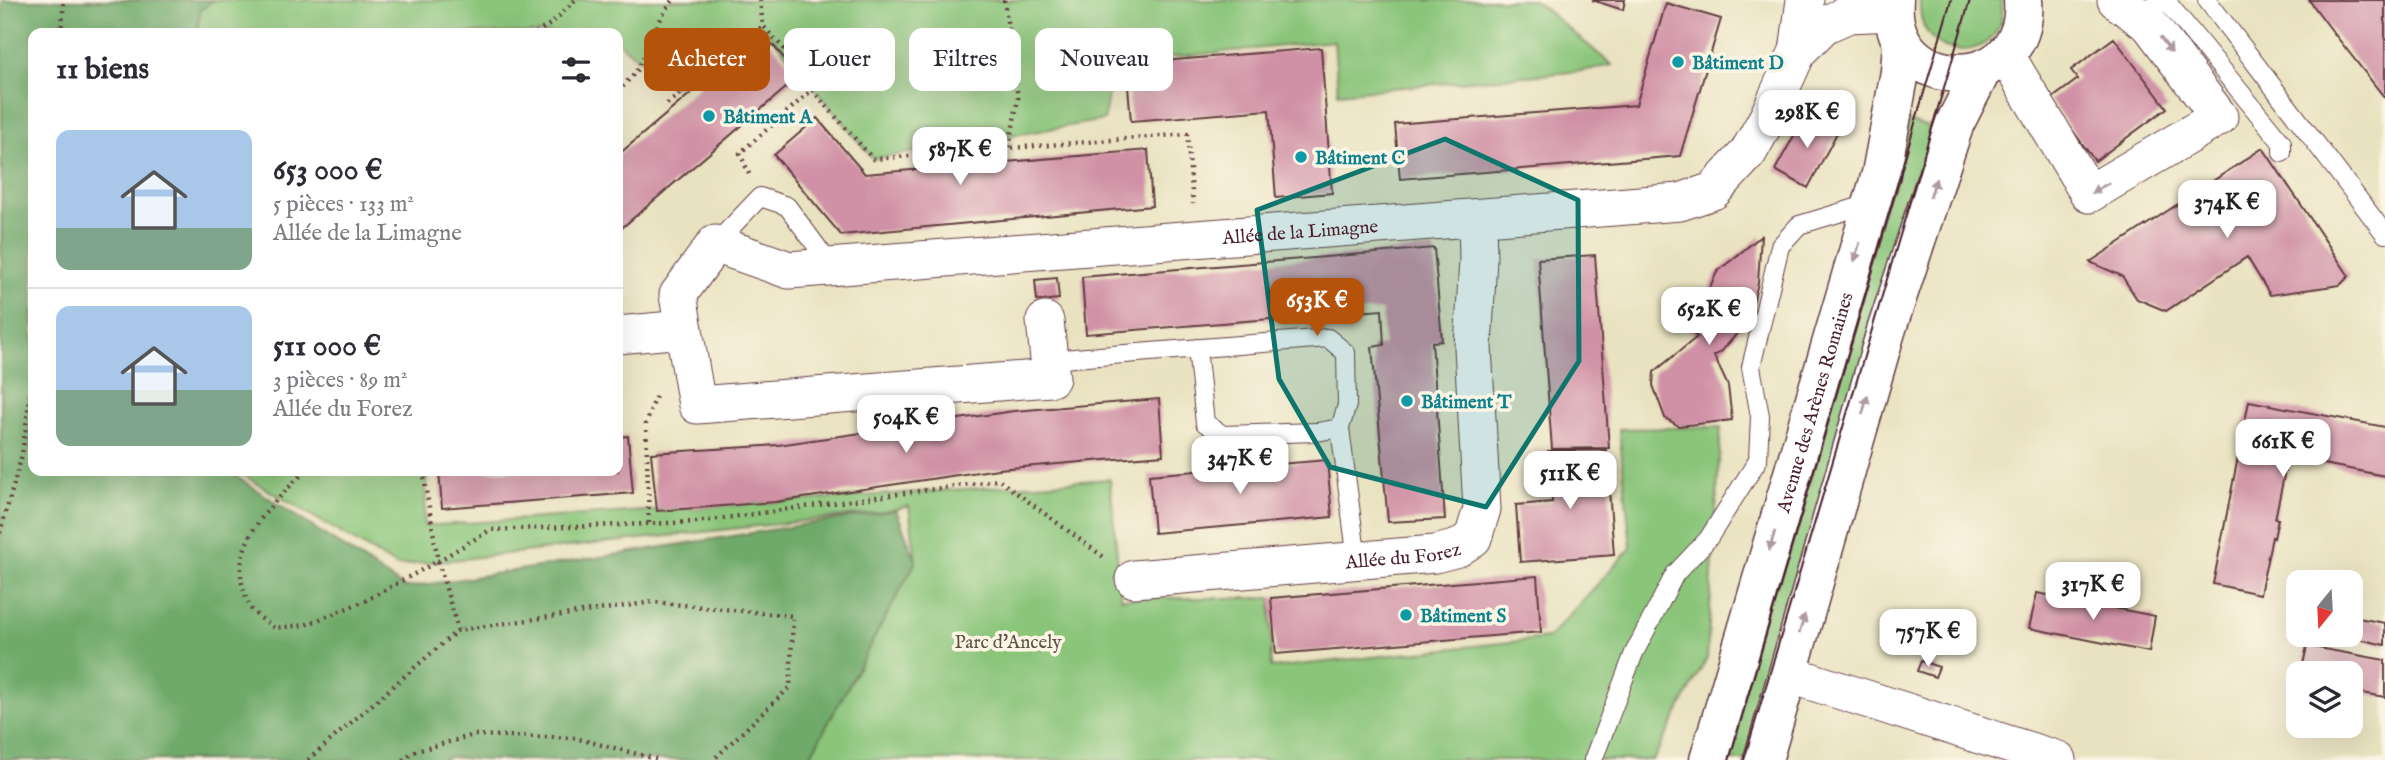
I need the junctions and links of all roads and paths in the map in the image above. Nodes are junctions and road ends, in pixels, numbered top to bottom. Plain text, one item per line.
1 (64, 0) edge
2 (575, 0) edge
3 (673, 0) edge
4 (760, 0) edge
5 (1004, 0) edge
6 (1805, 0) edge
7 (2023, 0) edge
8 (2207, 0) edge
9 (2124, 6) edge
10 (1896, 18) edge
11 (763, 26) junction
12 (61, 28) edge
13 (544, 28) edge
14 (784, 49) edge
15 (1798, 51) junction
16 (1993, 62) junction
17 (623, 86) edge
18 (811, 91) edge
19 (813, 91) edge
20 (667, 104) dead end
21 (1009, 148) junction
22 (2282, 153) dead end
23 (760, 197) junction
24 (1872, 203) junction
25 (1477, 219) junction
26 (2385, 234) edge
27 (1196, 240) junction
28 (715, 244) junction
29 (832, 267) junction
30 (1045, 321) dead end
31 (683, 329) junction
32 (623, 335) edge
33 (1197, 348) junction
34 (1049, 360) junction
35 (690, 367) junction
36 (28, 410) edge
37 (1340, 428) junction
38 (1775, 467) junction
39 (300, 476) edge
40 (424, 476) edge
41 (649, 523) junction
42 (0, 533) edge
43 (438, 561) junction
44 (1357, 561) junction
45 (1134, 579) joint
46 (458, 630) junction
47 (1788, 674) junction
48 (308, 760) edge
49 (403, 760) edge
50 (660, 760) edge
51 (713, 760) edge
52 (1593, 760) edge
53 (1709, 760) edge
54 (1763, 760) edge
55 (2058, 760) edge

1 - 12 path
2 - 13 path
3 - 17 path
4 - 11 path
5 - 21 path
6 - 15 street
7 - 16 main road
8 - 26 lane
9 -> 16 street
9 - 22 lane
10 - 15 street, Allée de la Limagne
10 - 16 main road
10 - 24 main road, Avenue des Arènes Romaines
11 - 14 path
11 - 20 path
15 - 25 street, Allée de la Limagne
47 -> 16 main road
18 - 23 path
19 - 21 path
21 - 27 path
23 - 28 lane
23 - 29 lane
24 -> 38 main road, Avenue des Arènes Romaines
24 - 38 lane
25 - 27 street, Allée de la Limagne
25 - 44 street, Allée du Forez
27 - 29 street, Allée de la Limagne
28 - 29 street, Allée de la Limagne
28 - 31 street
30 - 34 street
31 - 32 street
31 - 35 street
33 - 34 lane
33 - 37 lane
33 - 37 lane
34 - 35 street
35 - 41 path
36 - 42 path
37 - 44 lane
38 - 52 lane
38 -> 53 main road, Avenue des Arènes Romaines
39 - 43 path
40 - 43 path
41 - 43 path
41 - 45 path
43 - 46 path
44 - 45 street, Allée du Forez
46 - 48 path
46 - 51 path
47 - 54 main road
47 - 55 street
49 - 50 path

